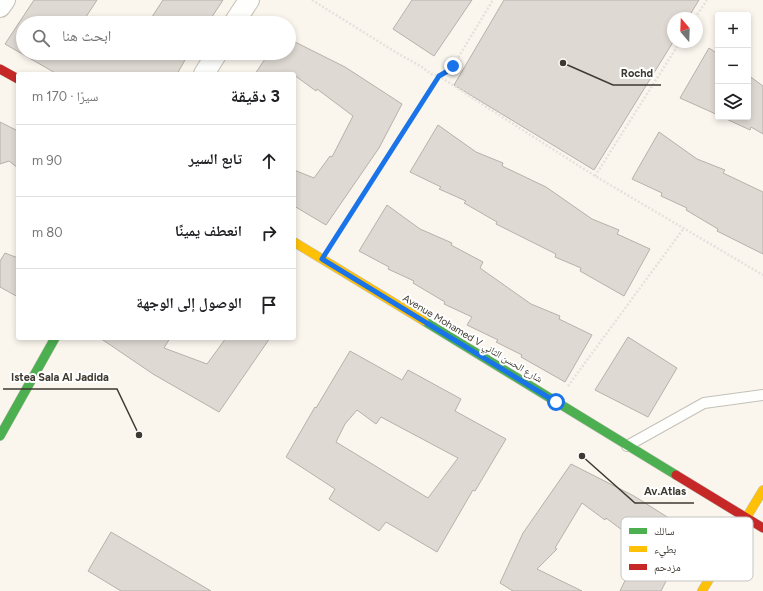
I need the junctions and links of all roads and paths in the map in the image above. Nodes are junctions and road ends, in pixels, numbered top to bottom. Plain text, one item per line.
1 (5, 0) edge
2 (249, 0) edge
3 (312, 0) edge
4 (493, 0) edge
5 (707, 0) edge
6 (0, 8) edge
7 (699, 12) edge
8 (239, 16) edge
9 (676, 48) edge
10 (213, 60) edge
11 (0, 69) edge
12 (205, 72) edge
13 (439, 76) junction
14 (16, 78) edge
15 (596, 176) junction
16 (684, 228) junction
17 (296, 243) edge
18 (322, 259) junction
19 (763, 275) edge
20 (54, 340) edge
21 (763, 395) edge
22 (556, 402) junction
23 (0, 436) edge
24 (627, 446) junction
25 (763, 490) edge
26 (744, 517) edge
27 (747, 517) edge
28 (753, 522) edge
29 (763, 528) edge
30 (708, 581) edge
31 (702, 591) edge

1 - 6 street
2 - 8 street
3 - 13 path
4 - 13 path
5 - 7 path
9 - 15 path
10 - 12 street
11 - 14 street
13 - 15 path
13 - 18 path
15 - 16 path
16 - 19 path
16 - 22 path
17 - 18 street, Avenue Mohamed V شارع الحسن الثاني
18 - 22 street, Avenue Mohamed V شارع الحسن الثاني
20 - 23 street
21 - 24 lane
22 - 24 street, Avenue Mohamed V شارع الحسن الثاني
24 - 26 street, Avenue Mohamed V شارع الحسن الثاني
25 - 27 street
28 - 29 street, Avenue Mohamed V شارع الحسن الثاني
30 - 31 street

